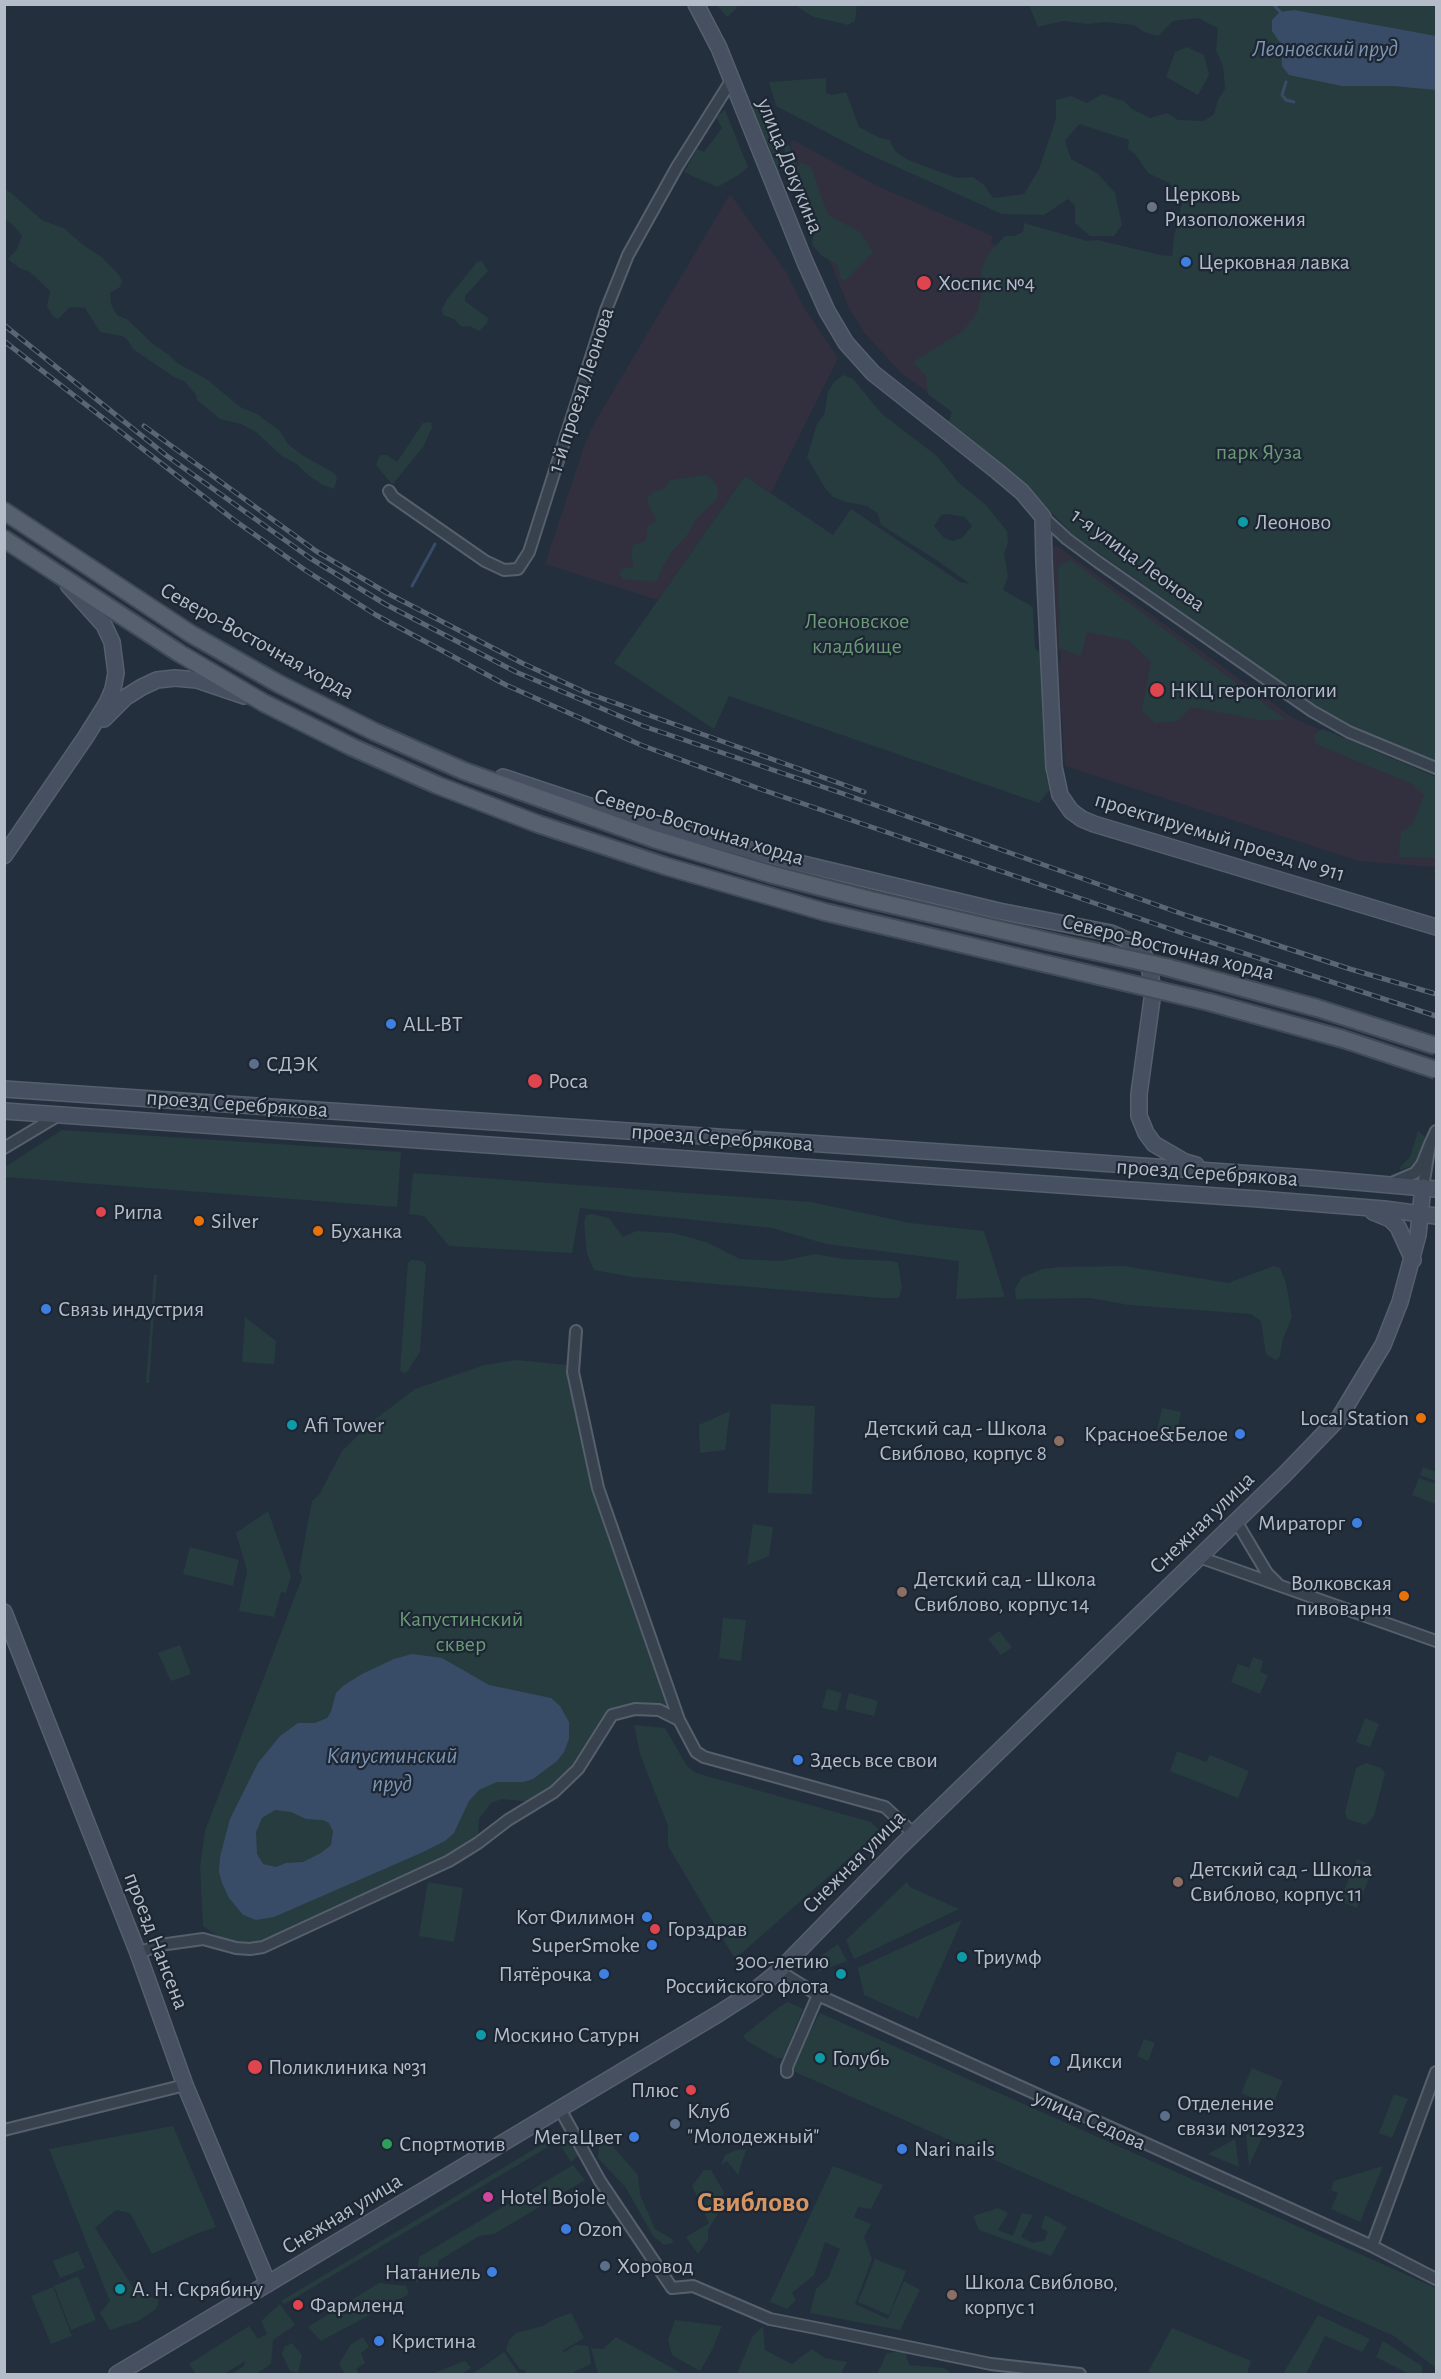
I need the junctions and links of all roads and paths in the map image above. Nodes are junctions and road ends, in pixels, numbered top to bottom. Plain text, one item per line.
1 (696, 4) edge
2 (731, 81) junction
3 (846, 343) joint
4 (389, 491) dead end
5 (4, 511) edge
6 (1043, 517) junction
7 (4, 539) edge
8 (62, 578) junction
9 (264, 703) junction
10 (85, 738) junction
11 (411, 749) junction
12 (1437, 768) edge
13 (4, 856) edge
14 (1437, 927) edge
15 (1437, 1046) edge
16 (1437, 1070) edge
17 (4, 1089) edge
18 (4, 1111) edge
19 (59, 1114) junction
20 (1437, 1131) edge
21 (1430, 1144) junction
22 (4, 1148) edge
23 (1231, 1172) junction
24 (1388, 1184) junction
25 (1430, 1188) edge
26 (1354, 1206) junction
27 (1429, 1215) edge
28 (1413, 1260) junction
29 (576, 1331) dead end
30 (1236, 1521) junction
31 (1199, 1557) junction
32 (1279, 1586) junction
33 (4, 1612) edge
34 (1437, 1641) edge
35 (679, 1720) junction
36 (914, 1834) junction
37 (138, 1953) junction
38 (779, 1971) junction
39 (818, 1995) junction
40 (787, 2072) dead end
41 (1437, 2072) edge
42 (185, 2085) junction
43 (560, 2109) junction
44 (4, 2130) edge
45 (1372, 2246) junction
46 (1437, 2279) edge
47 (268, 2284) junction
48 (117, 2374) edge
49 (1080, 2374) edge

1 - 2 main road, улица Докукина
2 - 3 main road, улица Докукина
2 - 4 street, 1-й проезд Леонова
3 - 6 main road, 1-я улица Леонова
5 - 11 main road, Северо-Восточная хорда
6 - 12 street, 1-я улица Леонова
6 - 14 main road, проектируемый проезд № 911
7 - 8 main road, Северо-Восточная хорда
8 - 9 main road, Северо-Восточная хорда
8 - 10 main road
9 - 10 main road
9 - 16 main road, Северо-Восточная хорда, bridge
10 - 13 main road
11 - 15 main road, Северо-Восточная хорда, bridge
11 - 23 main road
17 - 23 main road, проезд Серебрякова
18 - 19 main road, проезд Серебрякова
19 - 22 street
19 - 26 main road, проезд Серебрякова
20 - 21 street
21 - 24 street
21 - 25 street
23 - 24 main road, проезд Серебрякова
24 - 25 main road, проезд Серебрякова
25 - 27 main road, Снежная улица
26 - 27 main road, проезд Серебрякова
26 - 28 main road
27 - 28 main road, Снежная улица
28 - 30 main road, Снежная улица
29 - 35 street
30 - 31 main road, Снежная улица
30 - 32 street
31 - 32 street
31 - 36 main road, Снежная улица
32 - 34 street
33 - 37 main road, проезд Нансена
35 - 36 street
35 - 37 street
36 - 38 main road, Снежная улица
37 - 42 main road, проезд Нансена
38 - 39 street, улица Седова
38 - 43 main road, Снежная улица
39 - 40 street
39 - 45 street, улица Седова
41 - 45 street
42 - 44 street
42 - 47 main road, проезд Нансена
43 - 47 main road, Снежная улица
43 - 49 street
45 - 46 street, улица Седова
47 - 48 main road, Снежная улица

